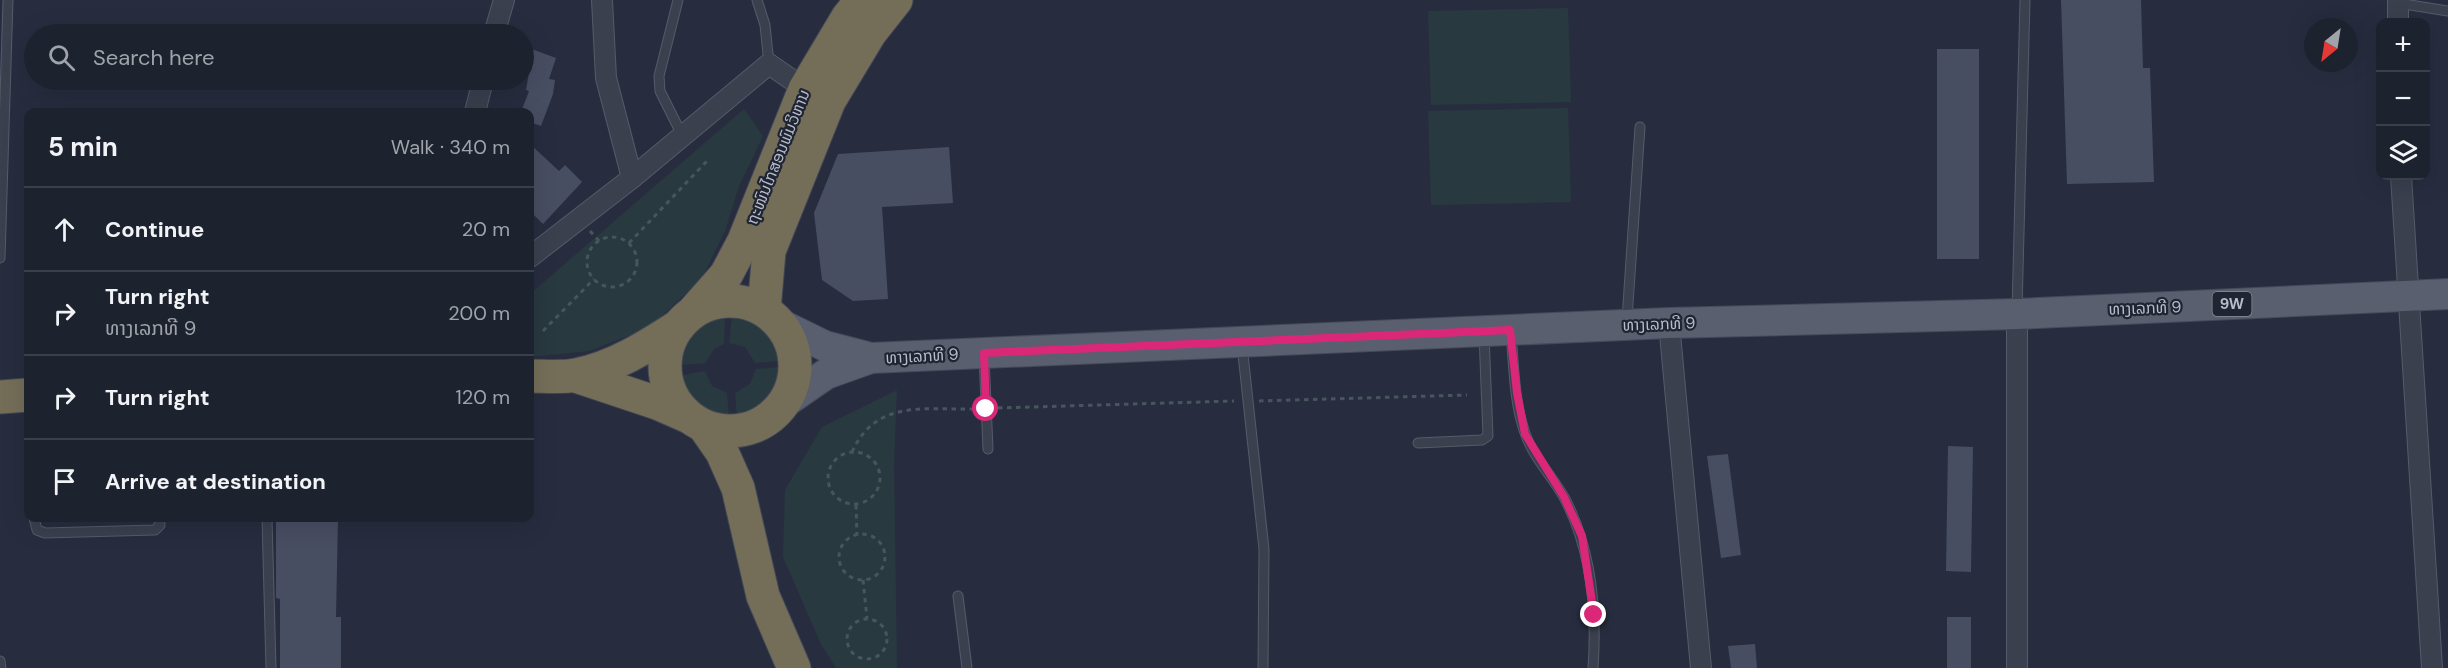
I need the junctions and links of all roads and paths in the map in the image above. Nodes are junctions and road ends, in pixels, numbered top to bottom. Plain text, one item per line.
1 (8, 0) edge
2 (504, 0) edge
3 (602, 0) edge
4 (678, 0) edge
5 (757, 0) edge
6 (862, 0) edge
7 (896, 0) edge
8 (2025, 0) edge
9 (2398, 9) edge
10 (2448, 11) edge
11 (497, 24) edge
12 (769, 64) junction
13 (805, 89) junction
14 (480, 90) edge
15 (476, 108) edge
16 (1640, 127) dead end
17 (682, 135) junction
18 (708, 160) dead end
19 (632, 178) junction
20 (2401, 180) edge
21 (628, 244) junction
22 (534, 254) edge
23 (0, 258) edge
24 (594, 279) junction
25 (2448, 294) edge
26 (2410, 297) junction
27 (2017, 314) junction
28 (772, 317) junction
29 (685, 319) junction
30 (1669, 323) junction
31 (1627, 325) junction
32 (543, 331) dead end
33 (1497, 331) junction
34 (1242, 342) junction
35 (984, 353) junction
36 (871, 358) junction
37 (576, 375) junction
38 (534, 376) edge
39 (24, 395) edge
40 (1467, 395) dead end
41 (0, 397) edge
42 (1249, 401) junction
43 (986, 409) junction
44 (776, 411) junction
45 (697, 422) junction
46 (1418, 443) dead end
47 (988, 448) dead end
48 (852, 452) junction
49 (738, 488) junction
50 (856, 505) junction
51 (35, 522) edge
52 (160, 522) edge
53 (267, 522) edge
54 (857, 535) junction
55 (863, 580) junction
56 (958, 596) dead end
57 (867, 619) junction
58 (0, 661) edge
59 (1, 668) edge
60 (271, 668) edge
61 (794, 668) edge
62 (968, 668) edge
63 (1263, 668) edge
64 (1593, 668) edge
65 (1701, 668) edge
66 (2018, 668) edge
67 (2432, 668) edge

1 - 23 lane
2 - 11 street
3 - 19 street
4 - 17 lane
5 - 12 lane
6 - 13 highway, ຖະໜົນໄກສອນພົມວິຫານ
7 - 28 highway, ຖະໜົນໄກສອນພົມວິຫານ
8 - 27 lane
9 - 10 lane
12 - 13 street
12 - 17 street
13 - 29 highway, ຖະໜົນໄກສອນພົມວິຫານ
14 - 15 street
16 - 31 lane
17 - 19 street
18 - 21 path
19 - 22 street
20 - 26 street
21 - 24 path
21 - 24 path
24 - 32 path
25 - 26 main road, ທາງເລກທີ 9 / 9W
26 - 27 main road, ທາງເລກທີ 9 / 9W
26 - 67 street
27 - 30 main road, ທາງເລກທີ 9 / 9W
27 - 66 street
28 - 29 highway
28 - 36 main road, ທາງເລກທີ 9
28 - 44 highway
29 - 37 highway
29 - 45 highway
30 - 31 main road, ທາງເລກທີ 9 / 9W
30 - 65 street
31 - 33 main road, ທາງເລກທີ 9 / 9W
33 - 34 main road, ທາງເລກທີ 9 / 9W
33 - 46 lane
33 - 64 lane
34 - 35 main road, ທາງເລກທີ 9 / 9W
34 - 42 lane
35 - 36 main road, ທາງເລກທີ 9 / 9W
35 - 43 lane
36 - 44 main road, ທາງເລກທີ 9
37 - 38 highway
37 - 45 highway
39 - 41 highway
40 - 42 path
42 - 43 path
42 - 63 lane
43 - 47 lane
43 - 48 path
44 - 45 highway
44 - 49 highway
45 - 49 highway
48 - 50 path
48 - 50 path
49 - 61 highway
50 - 54 path
51 - 52 lane
53 - 60 lane
54 - 55 path
54 - 55 path
55 - 57 path
56 - 62 lane
57 - 57 path
58 - 59 lane

